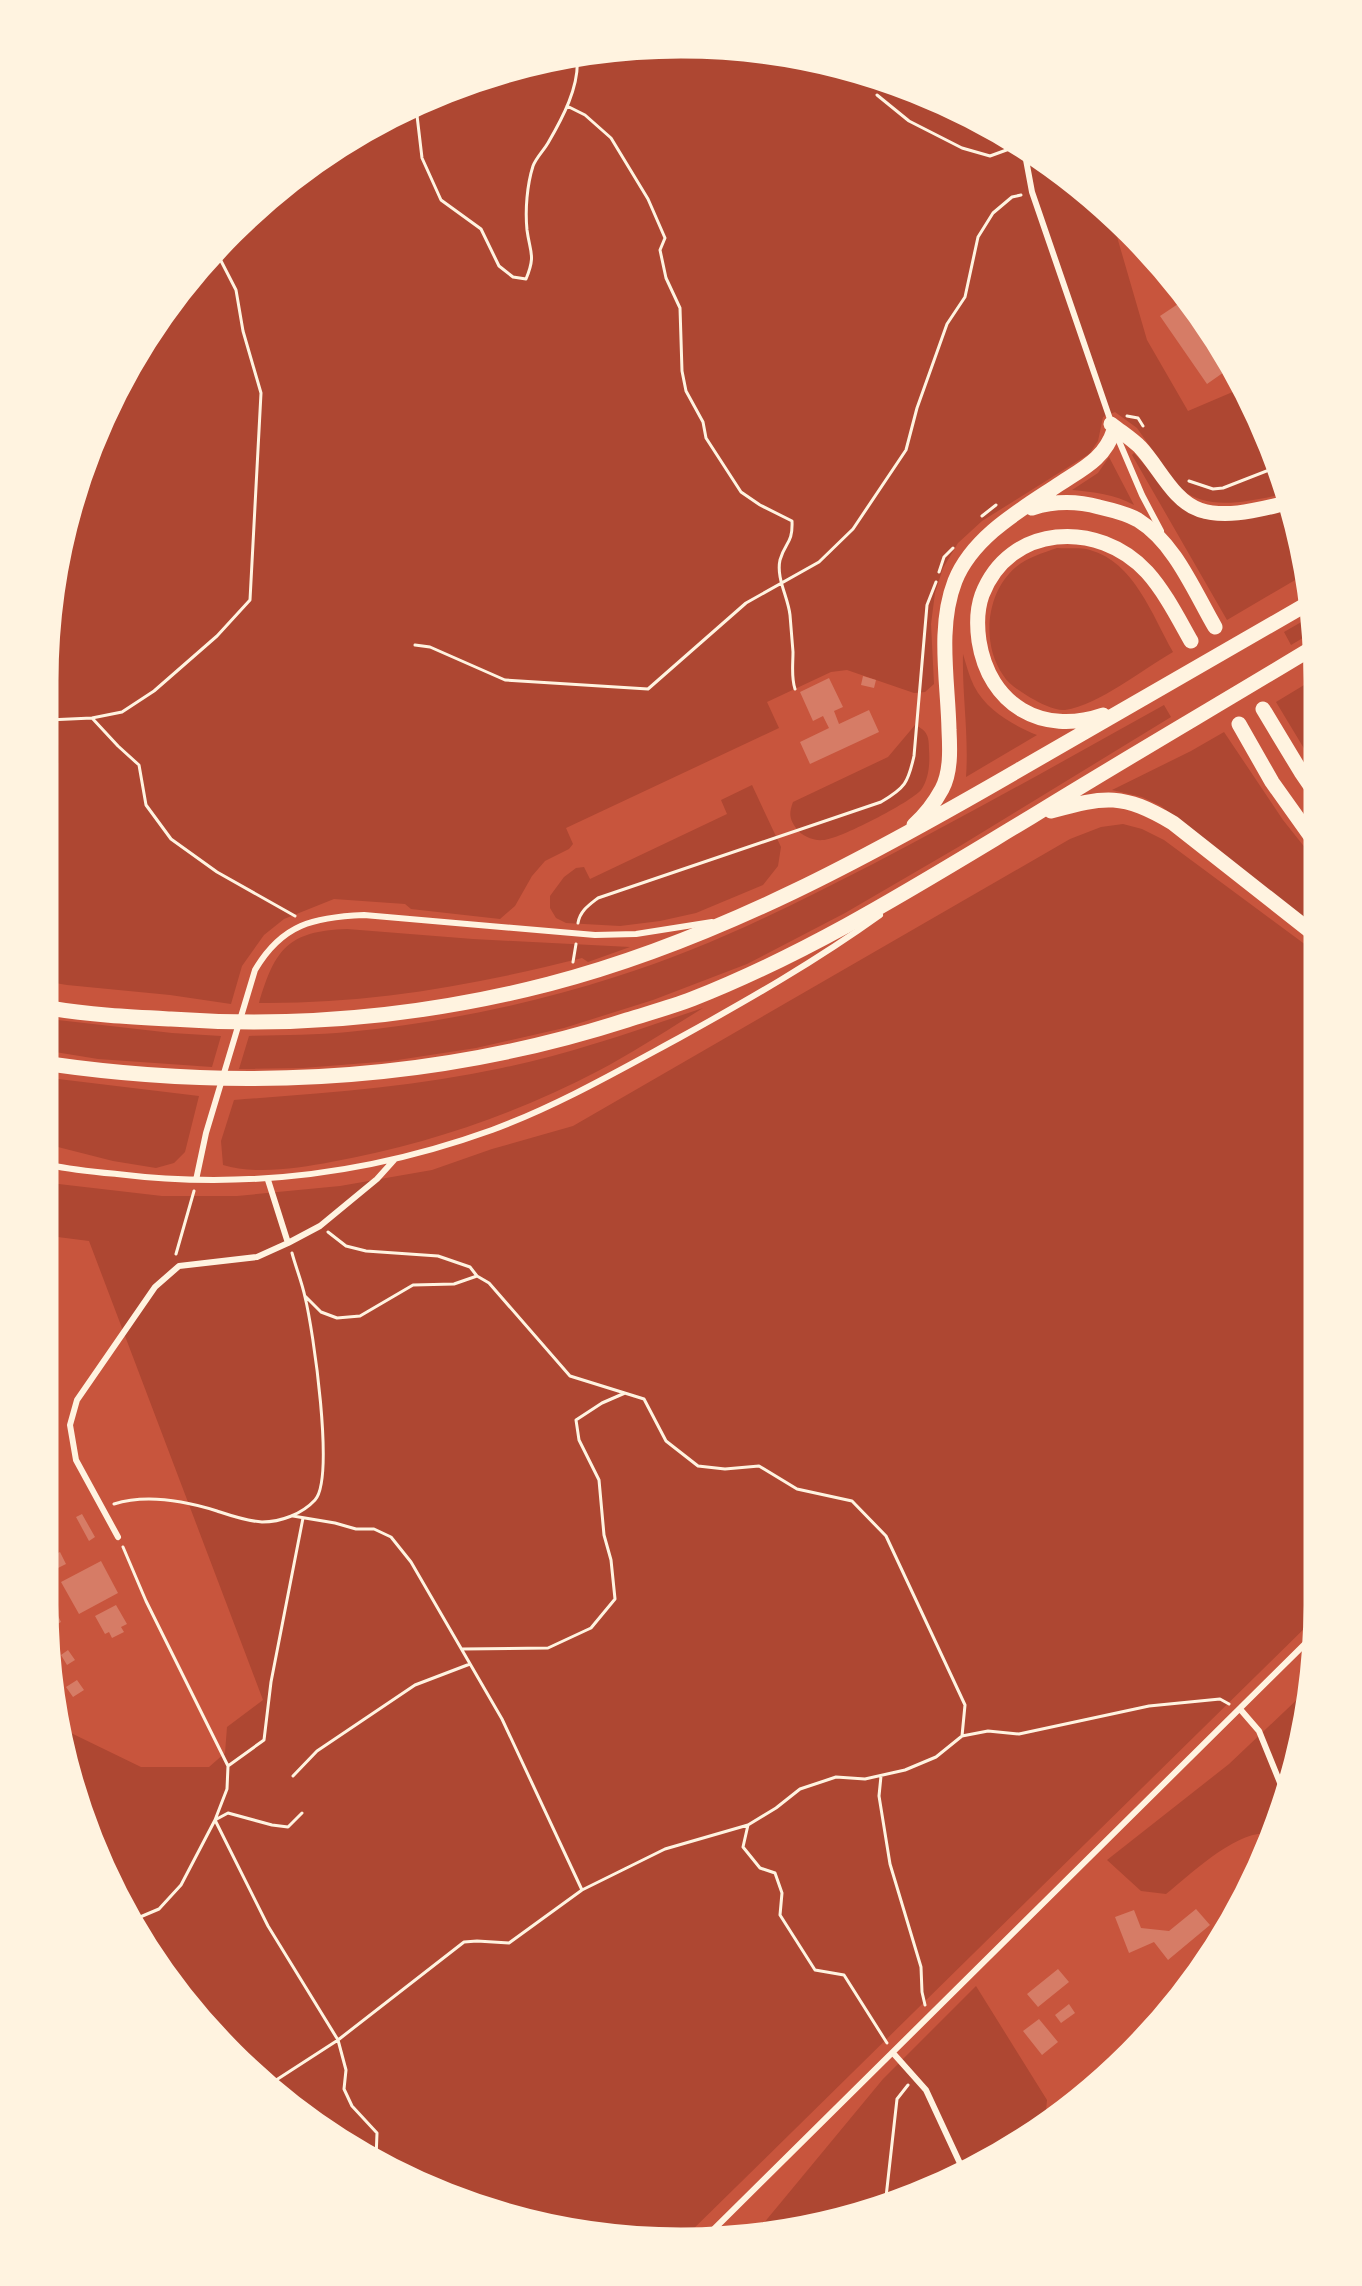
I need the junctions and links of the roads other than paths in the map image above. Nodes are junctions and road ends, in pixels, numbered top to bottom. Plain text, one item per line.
1 (1026, 161) edge
2 (1113, 427) junction
3 (1280, 505) edge
4 (1017, 513) junction
5 (1173, 554) junction
6 (1301, 608) edge
7 (1215, 627) dead end
8 (1191, 641) dead end
9 (1304, 653) edge
10 (1132, 705) junction
11 (1263, 709) dead end
12 (1239, 723) dead end
13 (1305, 778) edge
14 (1033, 815) junction
15 (1305, 828) edge
16 (897, 840) junction
17 (924, 883) junction
18 (736, 918) junction
19 (1305, 927) edge
20 (57, 1009) edge
21 (57, 1065) edge
22 (395, 1159) junction
23 (57, 1166) edge
24 (196, 1180) junction
25 (268, 1180) junction
26 (288, 1243) junction
27 (118, 1537) road end
28 (1304, 1645) edge
29 (1240, 1709) junction
30 (1279, 1782) edge
31 (893, 2053) junction
32 (960, 2163) edge
33 (715, 2228) edge

1 - 2 street
2 - 3 main road
2 - 4 main road
2 - 5 street
4 - 5 main road
4 - 16 main road
5 - 7 main road
6 - 10 main road
8 - 10 main road
9 - 14 main road
10 - 16 main road
11 - 13 main road
12 - 15 main road
14 - 17 main road
14 - 19 main road
16 - 18 main road
17 - 21 main road
17 - 22 street
18 - 20 main road
18 - 24 street
22 - 25 street
22 - 26 street
23 - 24 street
24 - 25 street
25 - 26 street
26 - 27 street
28 - 29 street
29 - 30 street
29 - 31 street
31 - 32 street
31 - 33 street

